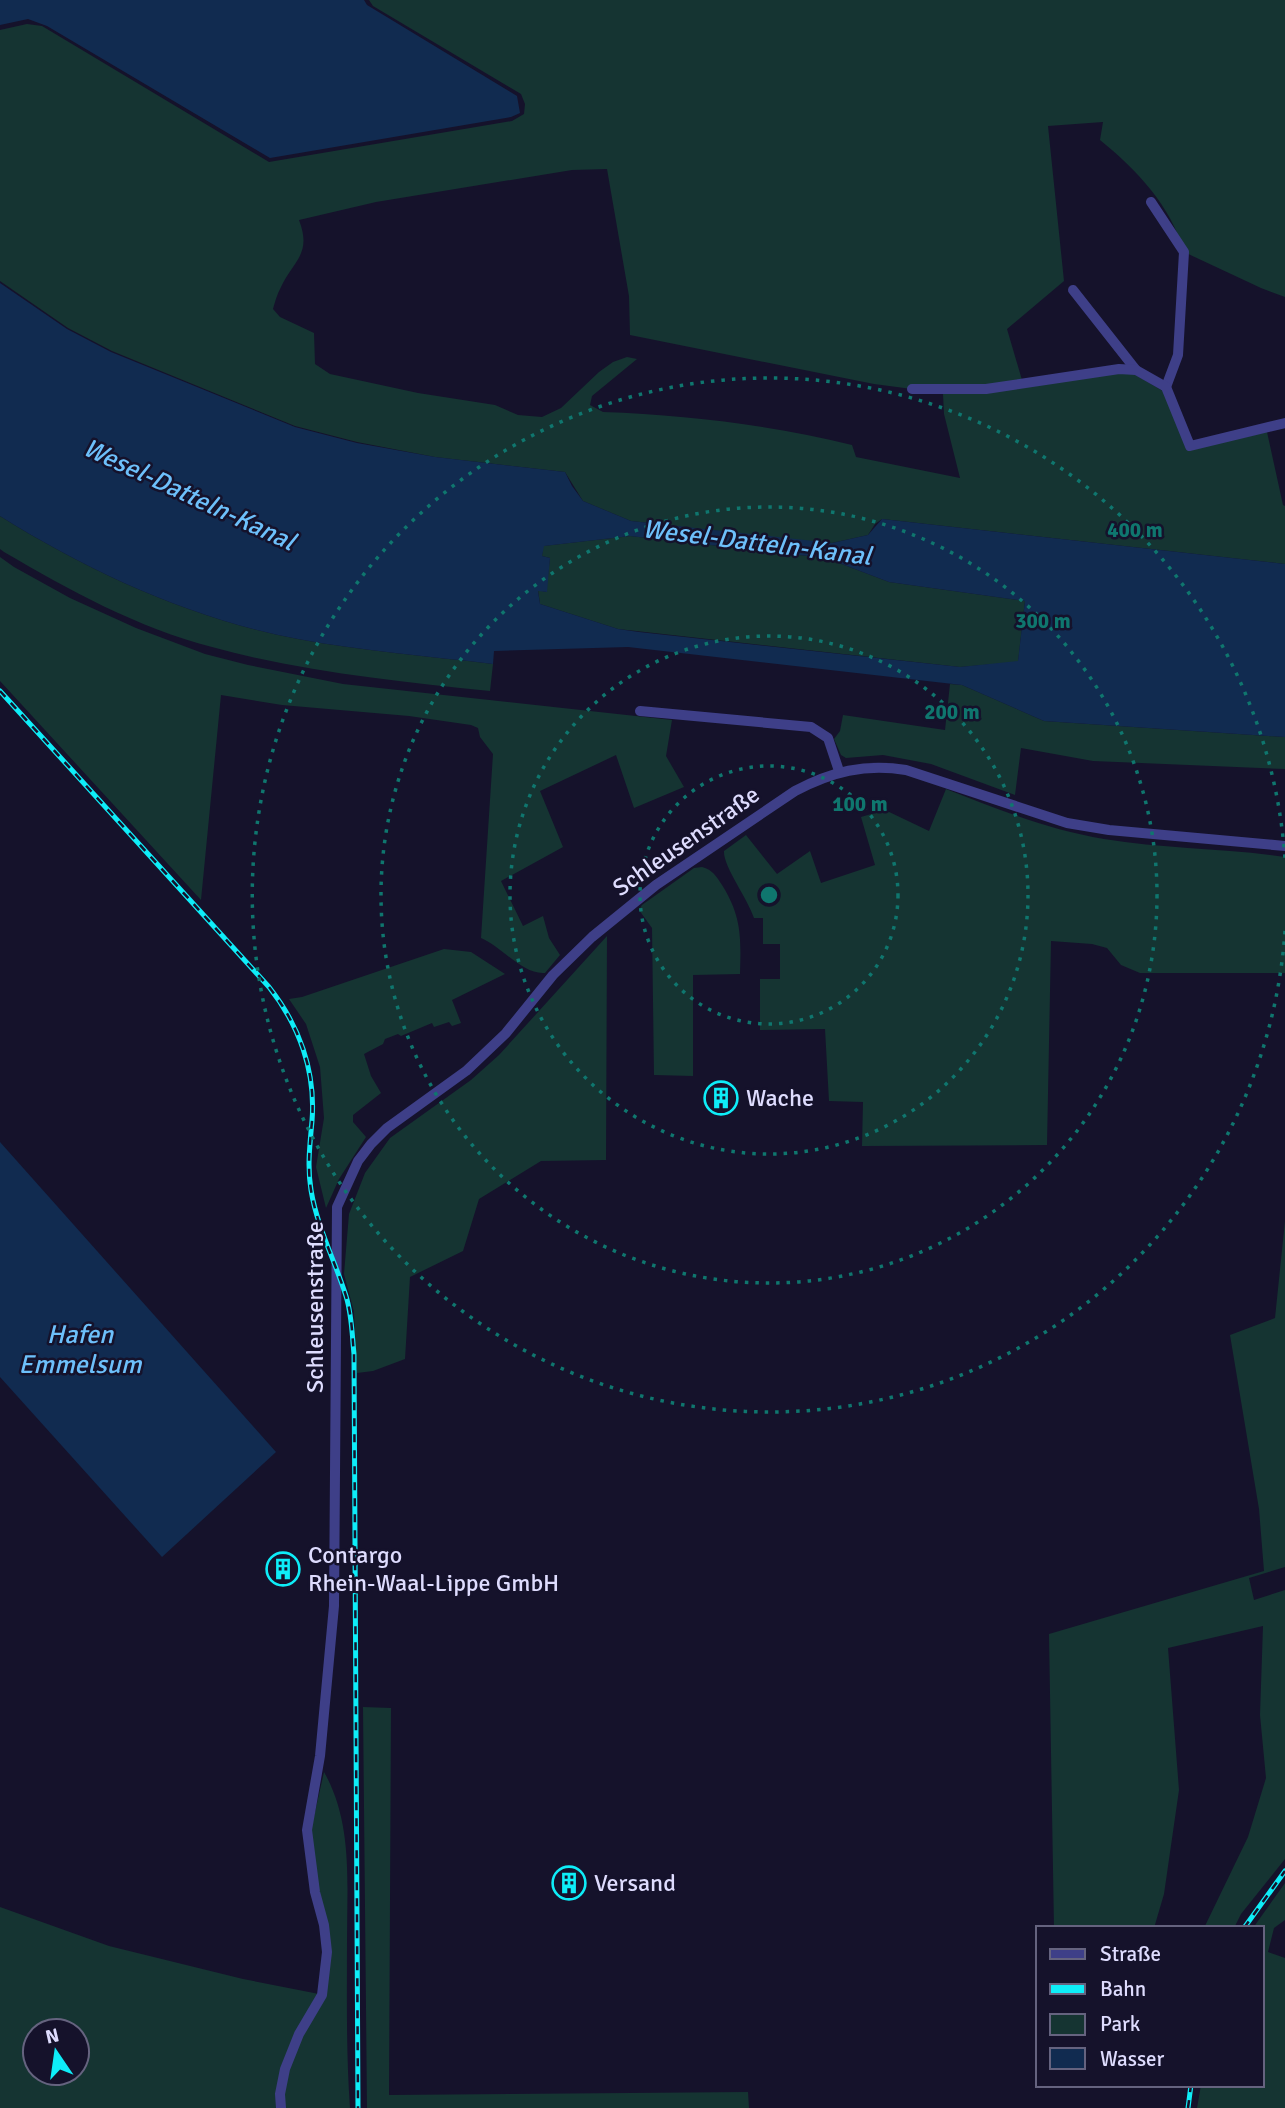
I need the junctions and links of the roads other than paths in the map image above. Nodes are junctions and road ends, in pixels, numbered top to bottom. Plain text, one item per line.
1 (1151, 202) dead end
2 (1073, 290) dead end
3 (1136, 370) junction
4 (1166, 387) junction
5 (912, 390) dead end
6 (1285, 423) edge
7 (640, 711) dead end
8 (839, 771) junction
9 (1285, 846) edge
10 (281, 2108) edge

1 - 4 street
2 - 3 street
3 - 4 street
3 - 5 street
4 - 6 street
7 - 8 street
8 - 9 street, Schleusenstraße
8 - 10 street, Schleusenstraße

